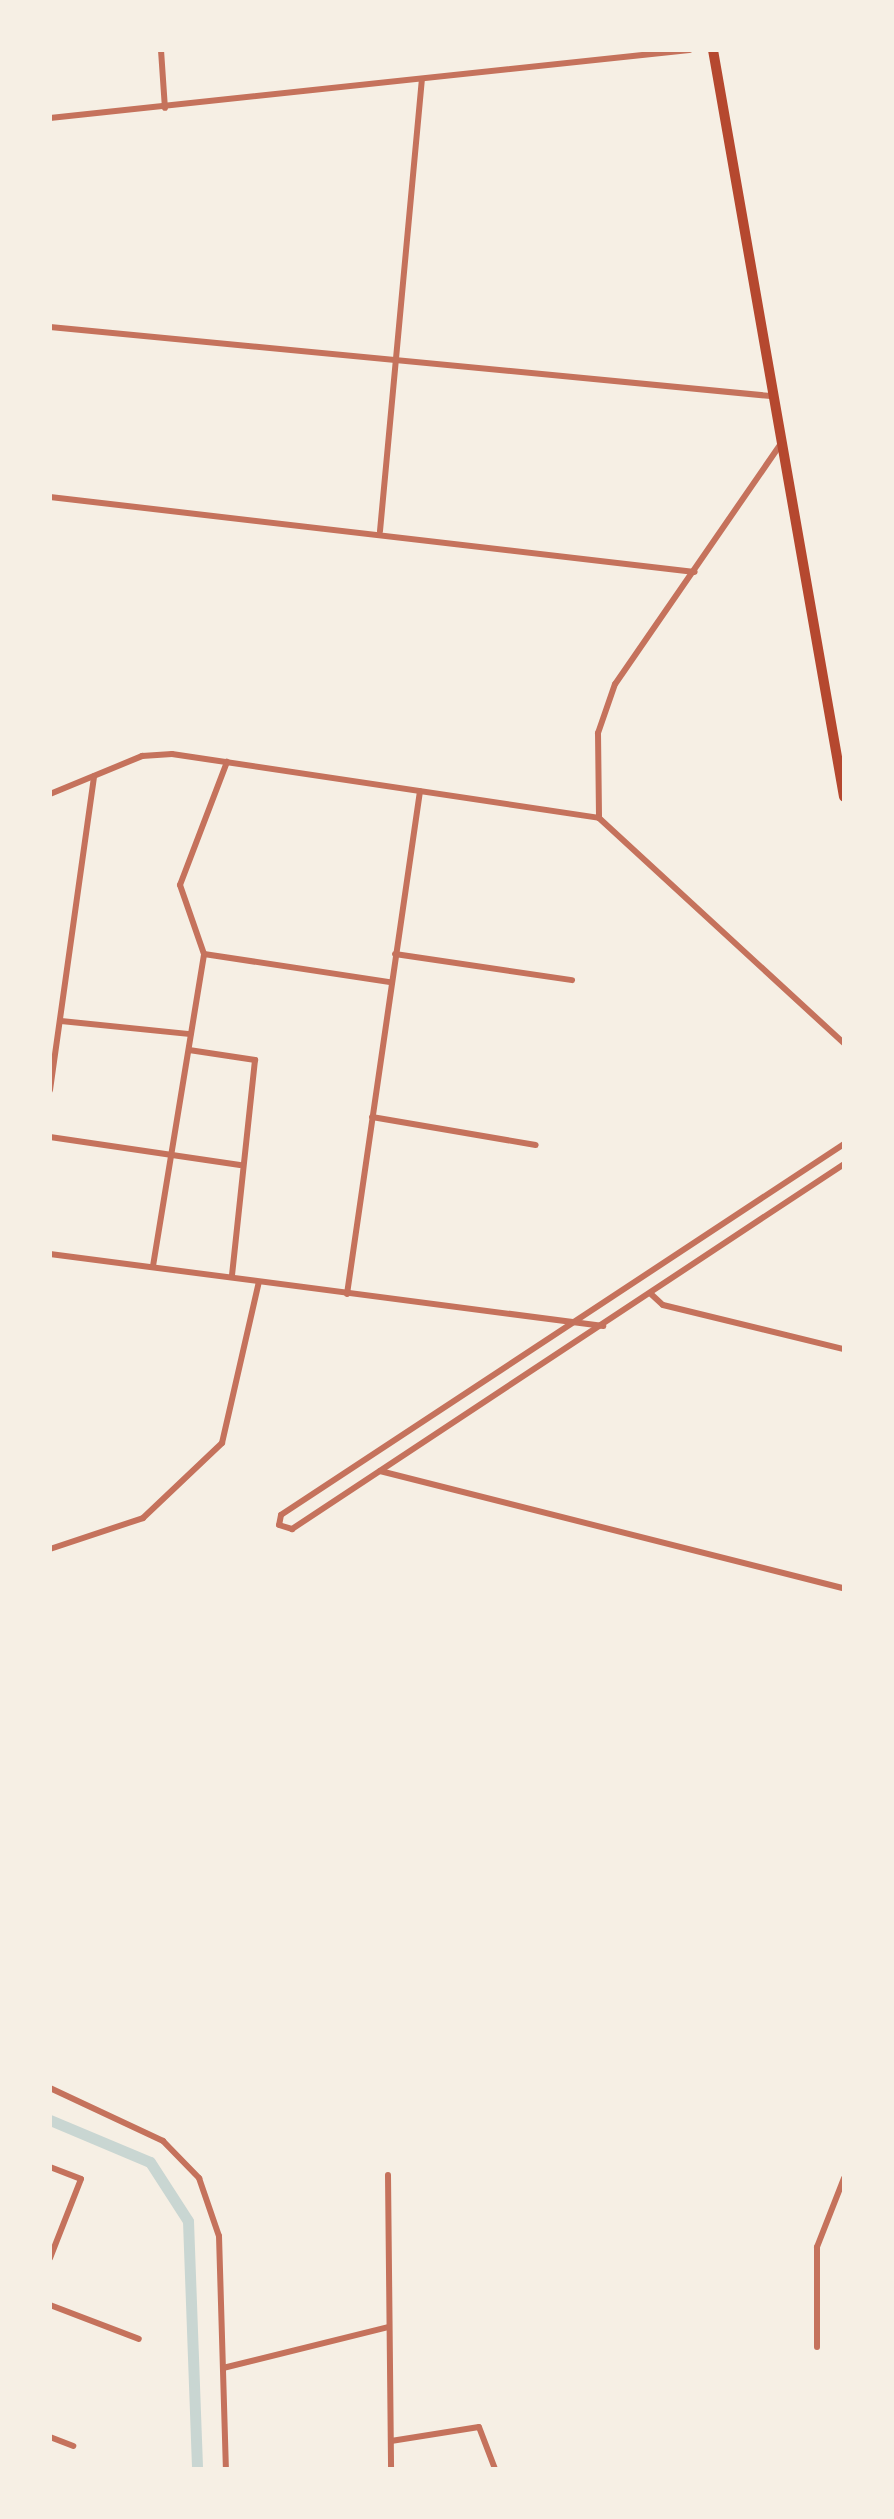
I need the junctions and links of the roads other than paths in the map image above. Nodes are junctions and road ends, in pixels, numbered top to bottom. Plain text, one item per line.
1 (161, 50) edge
2 (689, 50) edge
3 (713, 50) edge
4 (422, 80) junction
5 (166, 108) junction
6 (50, 118) edge
7 (50, 326) edge
8 (396, 366) junction
9 (771, 396) junction
10 (780, 444) junction
11 (50, 497) edge
12 (380, 530) junction
13 (696, 572) junction
14 (227, 762) junction
15 (94, 774) junction
16 (420, 791) junction
17 (50, 794) edge
18 (844, 797) edge
19 (599, 818) junction
20 (204, 954) junction
21 (395, 954) junction
22 (572, 980) dead end
23 (390, 982) junction
24 (61, 1022) junction
25 (190, 1034) junction
26 (844, 1043) edge
27 (189, 1050) junction
28 (50, 1090) edge
29 (372, 1117) junction
30 (50, 1137) edge
31 (844, 1144) edge
32 (536, 1146) dead end
33 (171, 1156) junction
34 (844, 1164) edge
35 (240, 1166) junction
36 (50, 1254) edge
37 (153, 1266) junction
38 (232, 1276) junction
39 (259, 1282) junction
40 (347, 1294) junction
41 (651, 1294) junction
42 (580, 1322) junction
43 (603, 1326) junction
44 (844, 1348) edge
45 (380, 1471) junction
46 (50, 1549) edge
47 (844, 1588) edge
48 (50, 2088) edge
49 (50, 2167) edge
50 (388, 2175) dead end
51 (844, 2178) edge
52 (50, 2258) edge
53 (50, 2305) edge
54 (389, 2327) junction
55 (139, 2339) dead end
56 (817, 2347) dead end
57 (223, 2368) junction
58 (50, 2437) edge
59 (390, 2442) junction
60 (73, 2446) dead end
61 (226, 2469) edge
62 (391, 2469) edge
63 (494, 2469) edge

1 - 5 street
2 - 4 street
3 - 9 highway
4 - 5 street
4 - 8 street
5 - 6 street
7 - 8 street
8 - 9 street
8 - 12 street
9 - 10 highway
10 - 13 street
10 - 18 highway
11 - 12 street
12 - 13 street
13 - 19 street
14 - 15 street
14 - 16 street
14 - 20 street
15 - 17 street
15 - 24 street
16 - 19 street
16 - 21 street
19 - 26 street
20 - 23 street
20 - 25 street
21 - 22 street
21 - 23 street
23 - 29 street
24 - 25 street
24 - 28 street
25 - 27 street
27 - 33 street
27 - 35 street
29 - 32 street
29 - 40 street
30 - 33 street
31 - 42 street
33 - 35 street
33 - 37 street
34 - 41 street
35 - 38 street
36 - 37 street
37 - 38 street
38 - 39 street
39 - 40 street
39 - 46 street
40 - 42 street
41 - 43 street
41 - 44 street
42 - 43 street
42 - 45 street
43 - 45 street
45 - 47 street
48 - 57 street
49 - 52 street
50 - 54 street
51 - 56 street
53 - 55 street
54 - 57 street
54 - 59 street
57 - 61 street
58 - 60 street
59 - 62 street
59 - 63 street

